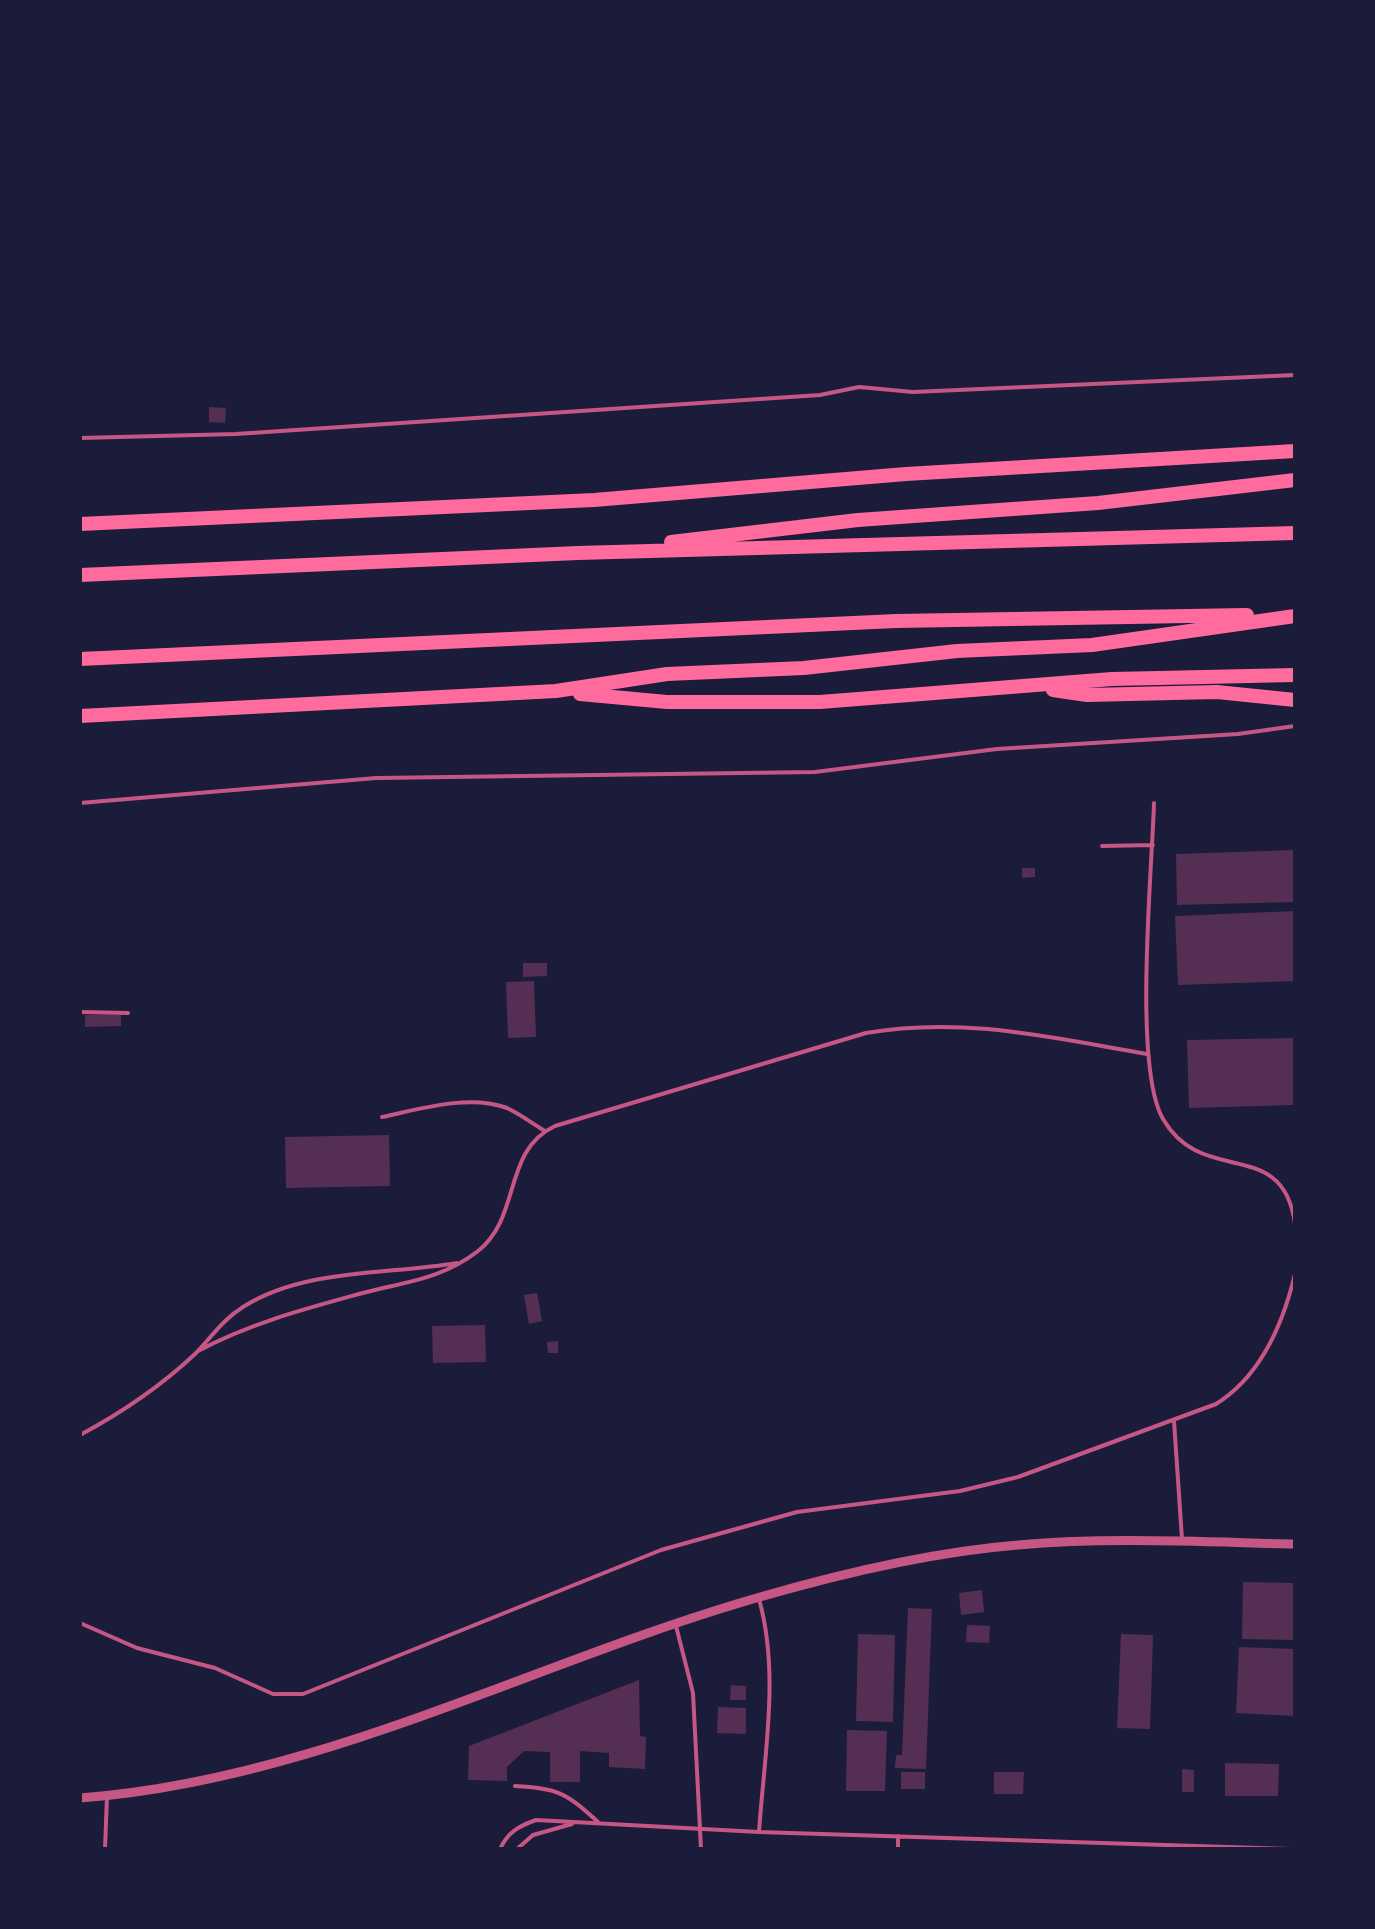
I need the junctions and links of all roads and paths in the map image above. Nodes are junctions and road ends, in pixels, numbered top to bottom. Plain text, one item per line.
1 (1295, 375) edge
2 (80, 438) edge
3 (1295, 451) edge
4 (1295, 480) edge
5 (80, 524) edge
6 (1295, 533) edge
7 (578, 553) junction
8 (80, 575) edge
9 (1295, 615) edge
10 (80, 659) edge
11 (1295, 675) edge
12 (1025, 686) junction
13 (556, 691) junction
14 (1295, 700) edge
15 (80, 716) edge
16 (1295, 726) edge
17 (80, 803) edge
18 (1154, 803) dead end
19 (1153, 845) junction
20 (1102, 846) dead end
21 (80, 1012) edge
22 (128, 1013) dead end
23 (1147, 1054) junction
24 (382, 1117) dead end
25 (545, 1131) junction
26 (1295, 1224) edge
27 (459, 1262) junction
28 (1295, 1274) edge
29 (198, 1351) junction
30 (1174, 1421) junction
31 (80, 1435) edge
32 (1182, 1542) junction
33 (1295, 1544) edge
34 (759, 1597) junction
35 (80, 1623) edge
36 (676, 1626) junction
37 (515, 1786) dead end
38 (107, 1796) junction
39 (80, 1798) edge
40 (579, 1823) junction
41 (599, 1824) junction
42 (699, 1829) junction
43 (759, 1832) junction
44 (898, 1836) junction
45 (1011, 1842) junction
46 (105, 1849) edge
47 (500, 1849) edge
48 (517, 1849) edge
49 (701, 1849) edge
50 (898, 1849) edge
51 (1011, 1849) edge
52 (1290, 1849) edge

1 - 2 lane
3 - 5 highway
4 - 7 highway
6 - 7 highway
7 - 8 highway
9 - 10 highway
9 - 13 highway
11 - 12 highway
12 - 13 highway
12 - 14 highway
13 - 15 highway
16 - 17 lane
18 - 19 lane
19 - 20 lane
19 - 23 lane
21 - 22 lane
23 - 25 lane
23 - 26 lane
24 - 25 lane
25 - 27 lane
27 - 29 lane
27 - 29 lane
28 - 30 lane
29 - 31 lane
30 - 32 lane
30 - 35 lane
32 - 33 street
32 - 34 street
34 - 36 street
34 - 43 lane
36 - 38 street
36 - 42 lane
37 - 41 lane
38 - 39 street
38 - 46 lane
40 - 41 lane
40 - 47 lane
40 - 48 lane
41 - 42 lane
42 - 43 lane
42 - 49 lane
43 - 44 lane
44 - 45 lane
44 - 50 lane
45 - 51 lane
45 - 52 lane

